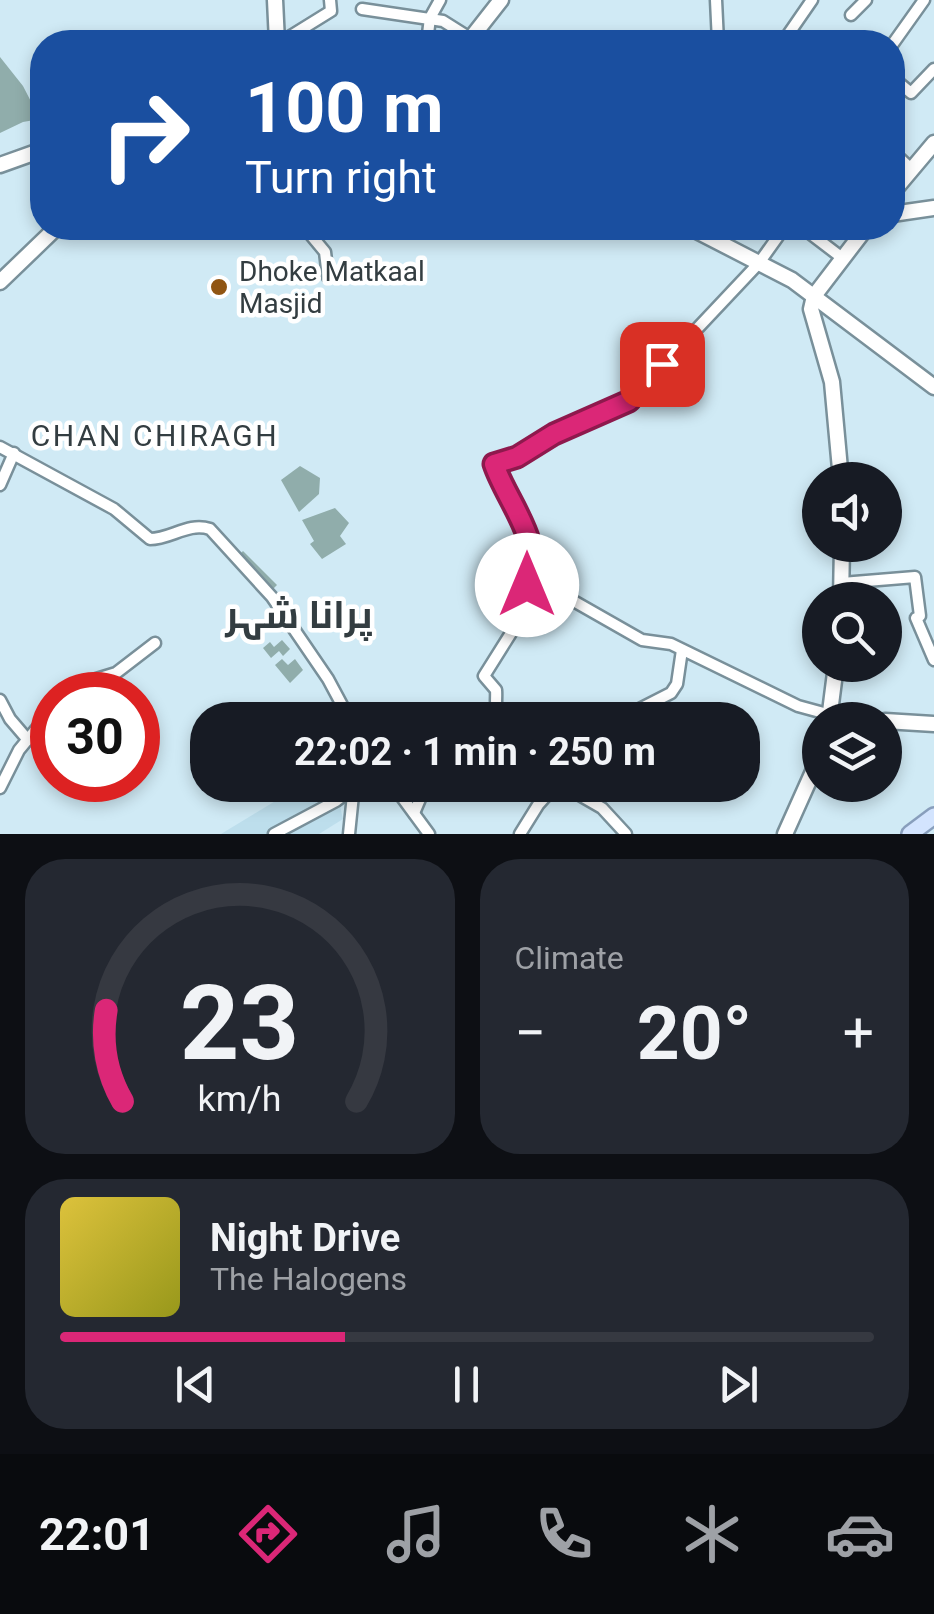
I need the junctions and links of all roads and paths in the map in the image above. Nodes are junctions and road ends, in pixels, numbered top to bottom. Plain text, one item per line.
1 (275, 0) edge
2 (330, 0) edge
3 (440, 0) edge
4 (501, 0) edge
5 (716, 0) edge
6 (812, 0) edge
7 (866, 0) edge
8 (924, 0) edge
9 (394, 6) edge
10 (362, 9) dead end
11 (851, 14) dead end
12 (430, 18) junction
13 (278, 30) edge
14 (296, 30) edge
15 (428, 30) edge
16 (455, 30) edge
17 (477, 30) edge
18 (717, 30) edge
19 (791, 30) edge
20 (903, 30) edge
21 (934, 68) edge
22 (905, 88) edge
23 (934, 142) edge
24 (30, 154) edge
25 (0, 165) edge
26 (905, 166) edge
27 (909, 170) junction
28 (905, 175) edge
29 (934, 208) edge
30 (905, 212) edge
31 (44, 240) edge
32 (315, 240) edge
33 (714, 240) edge
34 (775, 240) edge
35 (820, 240) edge
36 (856, 240) edge
37 (842, 256) junction
38 (758, 263) junction
39 (328, 277) dead end
40 (0, 282) edge
41 (814, 296) junction
42 (934, 388) edge
43 (0, 447) edge
44 (14, 454) junction
45 (839, 462) edge
46 (0, 485) edge
47 (854, 582) edge
48 (527, 585) junction
49 (155, 643) dead end
50 (682, 650) junction
51 (934, 660) edge
52 (117, 672) edge
53 (0, 700) edge
54 (340, 702) edge
55 (495, 702) edge
56 (654, 702) edge
57 (802, 707) edge
58 (902, 722) edge
59 (934, 724) edge
60 (30, 738) edge
61 (28, 740) junction
62 (0, 788) edge
63 (802, 797) edge
64 (334, 802) edge
65 (352, 802) edge
66 (406, 802) edge
67 (419, 802) edge
68 (541, 802) edge
69 (591, 802) edge
70 (414, 813) junction
71 (934, 816) edge
72 (274, 834) edge
73 (349, 834) edge
74 (429, 834) edge
75 (520, 834) edge
76 (626, 834) edge
77 (786, 834) edge
78 (910, 834) edge

1 - 13 street
2 - 14 street
3 - 12 street
4 - 17 street
5 - 18 street
6 - 19 street
7 - 11 street
8 - 20 street
9 - 10 street
9 - 12 street
12 - 15 street
12 - 16 street
21 - 22 street
23 - 27 street
24 - 25 street
26 - 27 street
27 - 28 street
29 - 30 street
31 - 40 street
32 - 39 street
33 - 38 street
34 - 38 street
35 - 37 street
36 - 37 street
37 - 41 street
38 - 41 street
38 - 48 street
41 - 42 street
41 - 45 street
43 - 44 street
44 - 46 street
44 - 54 street
47 - 51 street
48 - 50 street
48 - 55 street
49 - 52 street
50 - 56 street
50 - 57 street
53 - 61 street
58 - 59 street
60 - 61 street
61 - 62 street
63 - 77 street
64 - 72 street
65 - 73 street
66 - 70 street
67 - 70 street
68 - 75 street
69 - 76 street
70 - 74 street
71 - 78 main road

